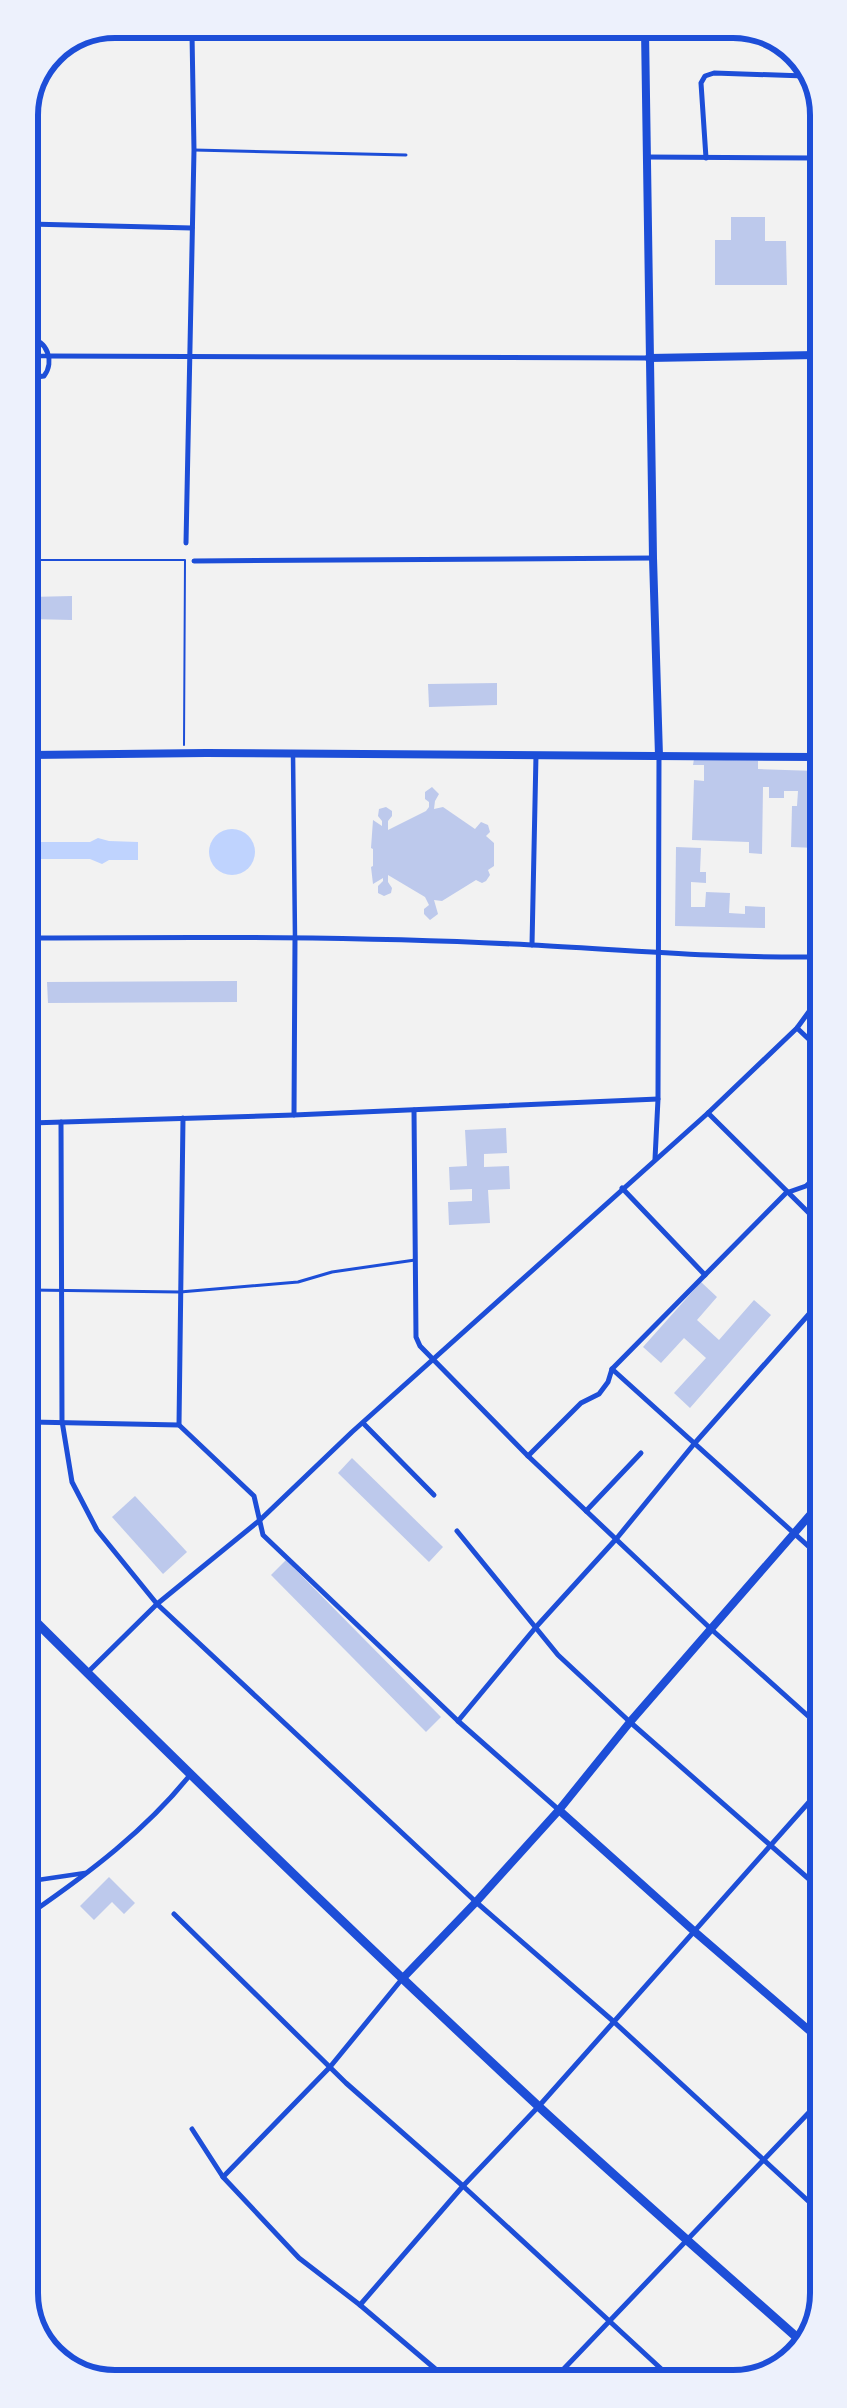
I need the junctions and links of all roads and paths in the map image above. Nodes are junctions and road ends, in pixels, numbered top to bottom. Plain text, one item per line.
1 (192, 38) edge
2 (645, 38) edge
3 (798, 76) edge
4 (194, 150) junction
5 (406, 155) dead end
6 (647, 156) junction
7 (706, 158) junction
8 (810, 158) edge
9 (38, 224) edge
10 (192, 228) junction
11 (38, 340) edge
12 (810, 355) edge
13 (38, 356) edge
14 (48, 356) junction
15 (191, 356) junction
16 (650, 358) junction
17 (38, 377) edge
18 (186, 543) dead end
19 (653, 558) junction
20 (38, 560) edge
21 (194, 561) dead end
22 (184, 753) junction
23 (292, 754) junction
24 (38, 755) edge
25 (536, 755) junction
26 (659, 756) junction
27 (810, 757) edge
28 (38, 938) edge
29 (295, 938) junction
30 (532, 944) junction
31 (660, 954) junction
32 (810, 957) edge
33 (810, 1010) edge
34 (797, 1028) junction
35 (810, 1041) edge
36 (658, 1099) junction
37 (414, 1110) junction
38 (708, 1113) junction
39 (294, 1115) junction
40 (183, 1118) junction
41 (61, 1122) junction
42 (38, 1123) edge
43 (656, 1159) junction
44 (810, 1182) edge
45 (622, 1188) junction
46 (786, 1193) junction
47 (810, 1215) edge
48 (415, 1260) junction
49 (706, 1275) junction
50 (38, 1290) edge
51 (61, 1291) junction
52 (180, 1292) junction
53 (810, 1313) edge
54 (432, 1361) junction
55 (612, 1369) junction
56 (62, 1421) junction
57 (38, 1422) edge
58 (363, 1423) junction
59 (179, 1425) junction
60 (694, 1444) junction
61 (640, 1453) dead end
62 (528, 1456) junction
63 (434, 1495) dead end
64 (586, 1511) junction
65 (810, 1516) edge
66 (260, 1520) junction
67 (457, 1531) dead end
68 (795, 1533) junction
69 (617, 1538) junction
70 (810, 1547) edge
71 (157, 1604) junction
72 (38, 1624) edge
73 (536, 1627) junction
74 (711, 1629) junction
75 (87, 1673) junction
76 (810, 1717) edge
77 (458, 1721) junction
78 (630, 1722) junction
79 (190, 1775) junction
80 (810, 1801) edge
81 (559, 1810) junction
82 (770, 1845) junction
83 (89, 1872) junction
84 (38, 1880) edge
85 (810, 1880) edge
86 (476, 1902) junction
87 (38, 1908) edge
88 (174, 1914) dead end
89 (694, 1932) junction
90 (402, 1979) junction
91 (613, 2021) junction
92 (810, 2031) edge
93 (330, 2067) junction
94 (539, 2106) junction
95 (810, 2111) edge
96 (192, 2129) dead end
97 (764, 2160) junction
98 (223, 2177) junction
99 (463, 2186) junction
100 (810, 2203) edge
101 (688, 2240) junction
102 (360, 2305) junction
103 (609, 2322) junction
104 (796, 2337) edge
105 (437, 2370) edge
106 (563, 2370) edge
107 (662, 2370) edge

1 - 4 street
2 - 6 street
3 - 7 street
4 - 5 lane
4 - 10 street
6 - 7 street
6 - 16 street
7 - 8 street
9 - 10 street
10 - 15 street
11 - 14 street
12 - 16 street
13 - 14 street
14 - 15 street
14 - 17 street
15 - 16 street
15 - 18 street
16 - 19 street
19 - 21 street
19 - 26 street
20 - 22 path
22 - 23 street
22 - 24 street
23 - 25 street
23 - 29 street
25 - 26 street
25 - 30 street
26 - 27 street
26 - 31 street
28 - 29 street
29 - 30 street
29 - 39 street
30 - 31 street
31 - 32 street
31 - 36 street
33 - 34 street
34 - 35 street
34 - 38 street
36 - 37 street
36 - 43 street
37 - 39 street
37 - 48 street
38 - 43 street
38 - 46 street
39 - 40 street
40 - 41 street
40 - 52 street
41 - 42 street
41 - 51 street
43 - 45 street
44 - 46 street
45 - 49 street
45 - 54 street
46 - 47 street
46 - 49 street
48 - 52 lane
48 - 54 street
49 - 55 street
50 - 51 lane
51 - 52 lane
51 - 56 street
52 - 59 street
53 - 60 street
54 - 58 street
54 - 62 street
55 - 60 street
55 - 62 street
56 - 57 street
56 - 59 street
56 - 71 street
58 - 63 street
58 - 66 street
59 - 66 street
60 - 68 street
60 - 69 street
61 - 64 street
62 - 64 street
64 - 69 street
65 - 68 street
66 - 71 street
66 - 77 street
67 - 73 street
68 - 70 street
68 - 74 street
69 - 73 street
69 - 74 street
71 - 75 street
71 - 86 street
72 - 75 main road
73 - 77 street
73 - 78 street
74 - 76 street
74 - 78 street
75 - 79 main road
77 - 81 street
78 - 81 street
78 - 82 street
79 - 83 street
79 - 90 main road
80 - 82 street
81 - 86 street
81 - 89 street
82 - 85 street
82 - 89 street
83 - 84 street
83 - 87 street
86 - 90 street
86 - 91 street
88 - 93 street
89 - 91 street
89 - 92 street
90 - 93 street
90 - 94 main road
91 - 94 street
91 - 97 street
93 - 98 street
93 - 99 street
94 - 99 street
94 - 101 main road
95 - 97 street
96 - 98 street
97 - 100 street
97 - 101 street
98 - 102 street
99 - 102 street
99 - 103 street
101 - 103 street
101 - 104 main road
102 - 105 street
103 - 106 street
103 - 107 street

